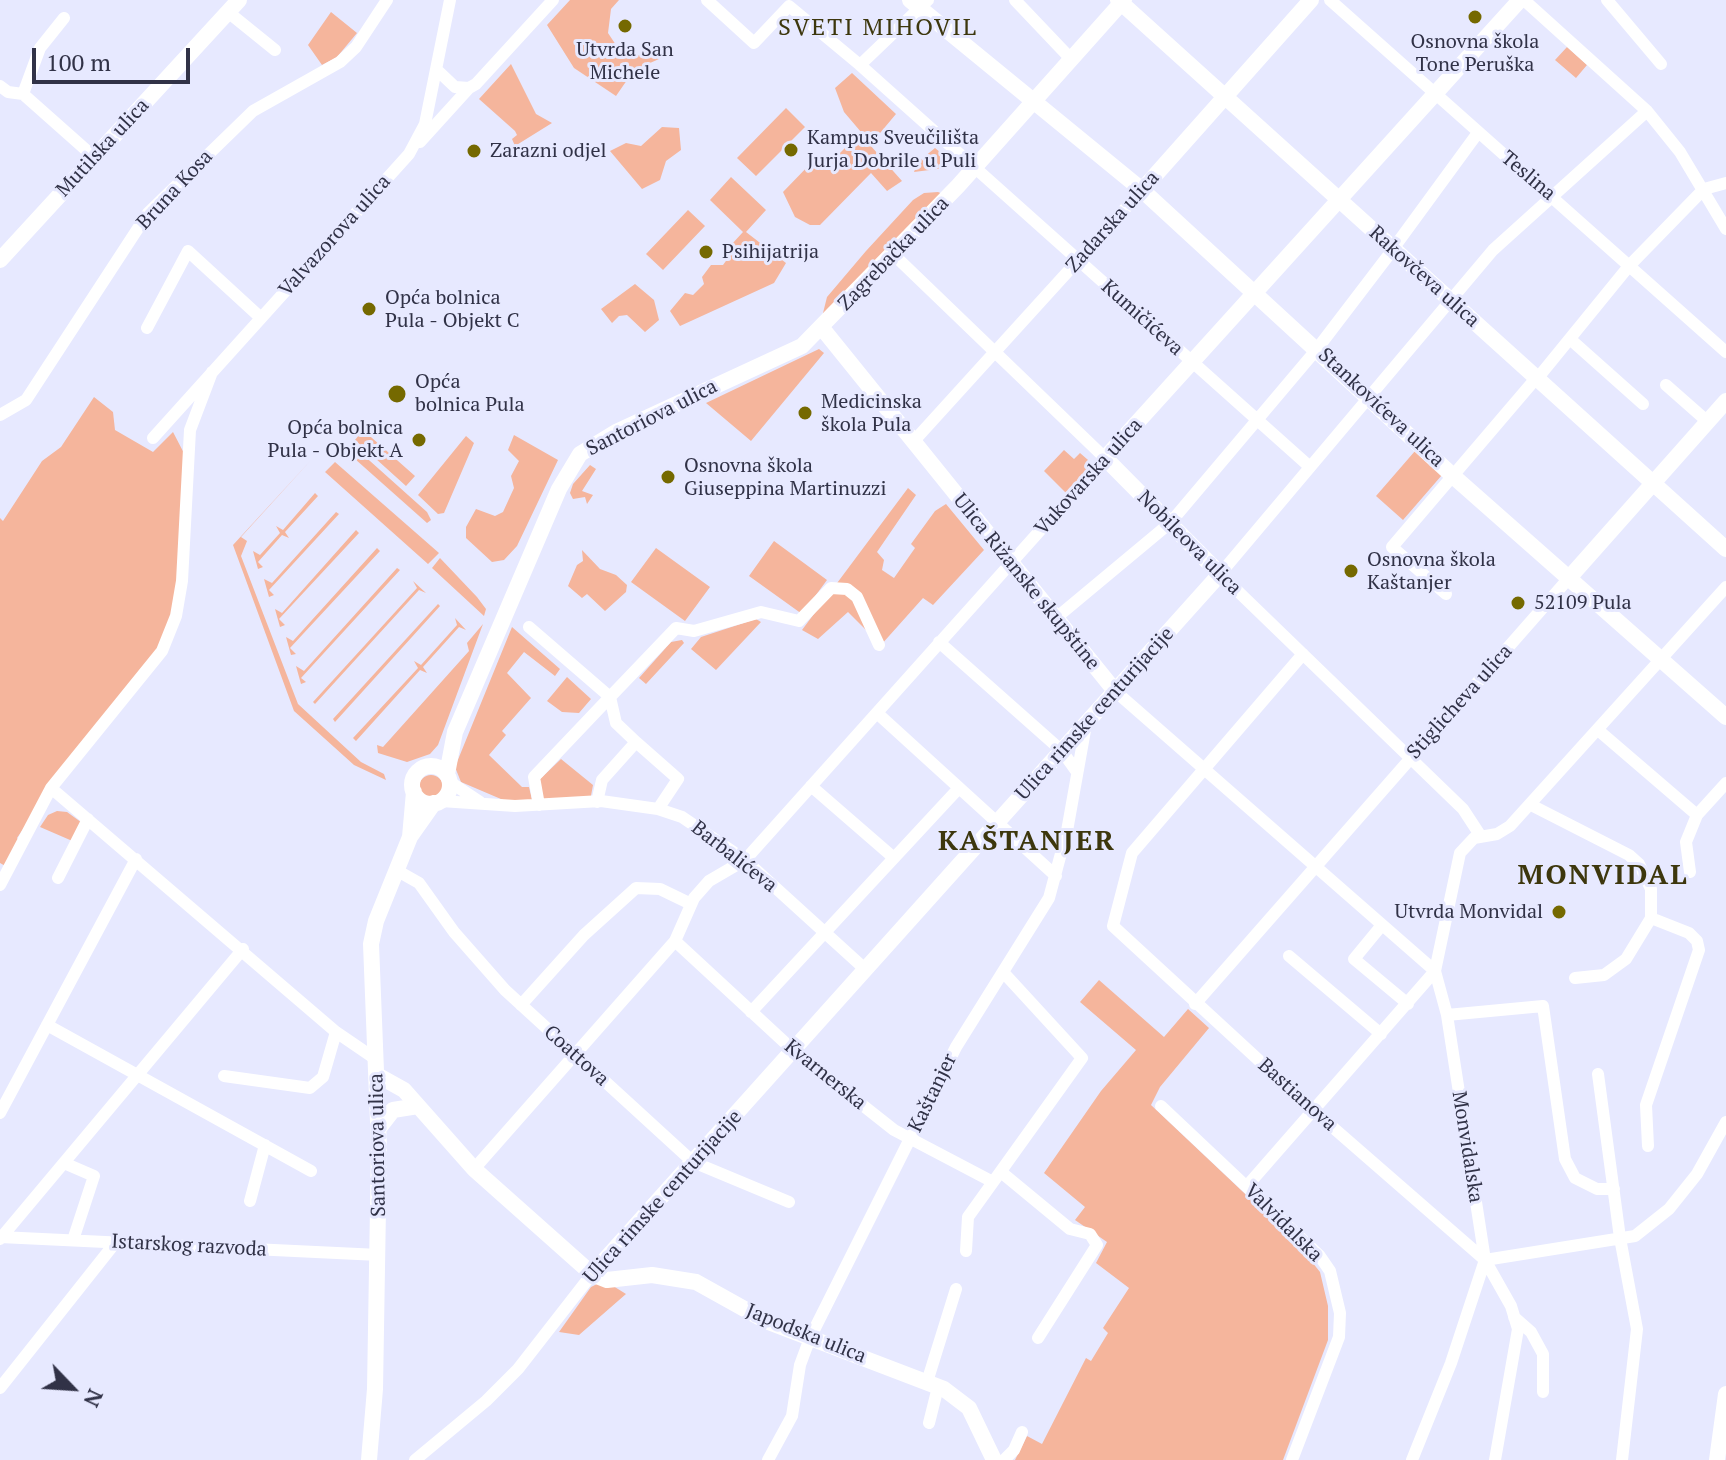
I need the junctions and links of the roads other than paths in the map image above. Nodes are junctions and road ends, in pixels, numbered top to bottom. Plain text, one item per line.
1 (387, 0) edge
2 (450, 0) edge
3 (553, 0) edge
4 (707, 0) edge
5 (1015, 0) edge
6 (1311, 0) edge
7 (1330, 0) edge
8 (1522, 0) edge
9 (1607, 0) edge
10 (1121, 1) edge
11 (788, 3) edge
12 (919, 3) edge
13 (234, 6) edge
14 (64, 18) dead end
15 (275, 50) dead end
16 (1071, 59) junction
17 (1661, 64) dead end
18 (860, 65) junction
19 (436, 69) junction
20 (0, 86) edge
21 (469, 88) junction
22 (23, 94) junction
23 (1434, 94) junction
24 (1224, 96) junction
25 (1035, 100) junction
26 (1647, 111) junction
27 (1477, 134) junction
28 (409, 154) junction
29 (94, 157) junction
30 (974, 169) junction
31 (1726, 183) edge
32 (1704, 189) junction
33 (1142, 190) junction
34 (1552, 197) junction
35 (1339, 200) junction
36 (1726, 229) edge
37 (1398, 242) dead end
38 (893, 254) junction
39 (1388, 256) dead end
40 (0, 260) edge
41 (1078, 261) junction
42 (1629, 266) junction
43 (1255, 292) junction
44 (1450, 301) junction
45 (261, 318) junction
46 (147, 328) dead end
47 (822, 328) junction
48 (1570, 339) junction
49 (1317, 349) junction
50 (994, 352) junction
51 (1726, 352) edge
52 (1192, 364) junction
53 (212, 372) junction
54 (1666, 385) dead end
55 (1368, 397) junction
56 (1726, 401) edge
57 (1643, 404) dead end
58 (0, 415) edge
59 (1258, 421) junction
60 (1708, 422) junction
61 (166, 424) junction
62 (190, 430) junction
63 (153, 438) dead end
64 (913, 442) junction
65 (1105, 458) junction
66 (1310, 467) junction
67 (1453, 476) junction
68 (1653, 484) junction
69 (1170, 523) junction
70 (1726, 549) edge
71 (1010, 564) junction
72 (1220, 574) junction
73 (1569, 578) junction
74 (1726, 587) edge
75 (1446, 594) dead end
76 (1056, 618) junction
77 (529, 627) dead end
78 (939, 642) junction
79 (879, 645) dead end
80 (1303, 654) junction
81 (1662, 658) junction
82 (1115, 691) junction
83 (610, 697) junction
84 (877, 713) junction
85 (1726, 717) edge
86 (1086, 724) junction
87 (1598, 730) junction
88 (455, 732) junction
89 (636, 742) junction
90 (1062, 751) junction
91 (1410, 758) junction
92 (426, 767) junction
93 (1205, 769) junction
94 (1077, 772) junction
95 (448, 778) junction
96 (1726, 783) edge
97 (811, 786) junction
98 (51, 788) junction
99 (959, 788) junction
100 (414, 792) junction
101 (438, 802) junction
102 (480, 802) junction
103 (597, 802) junction
104 (539, 805) junction
105 (1531, 805) junction
106 (658, 809) junction
107 (1697, 815) junction
108 (88, 819) junction
109 (998, 822) junction
110 (1480, 835) junction
111 (410, 837) junction
112 (894, 858) junction
113 (136, 859) junction
114 (745, 860) junction
115 (4, 865) edge
116 (1315, 866) junction
117 (396, 870) junction
118 (1690, 872) dead end
119 (1056, 876) junction
120 (58, 878) dead end
121 (0, 885) edge
122 (691, 904) junction
123 (1651, 918) junction
124 (1382, 925) junction
125 (823, 933) junction
126 (675, 941) junction
127 (243, 949) junction
128 (1289, 956) dead end
129 (866, 970) junction
130 (1435, 971) junction
131 (1003, 972) junction
132 (1575, 978) dead end
133 (1195, 1004) junction
134 (1408, 1004) junction
135 (521, 1005) junction
136 (751, 1012) junction
137 (1447, 1015) junction
138 (47, 1025) junction
139 (336, 1032) junction
140 (1381, 1034) junction
141 (794, 1051) junction
142 (575, 1055) junction
143 (377, 1071) junction
144 (138, 1074) junction
145 (1598, 1074) dead end
146 (224, 1076) dead end
147 (415, 1103) junction
148 (1161, 1106) dead end
149 (1314, 1111) junction
150 (0, 1113) edge
151 (1726, 1122) edge
152 (379, 1128) junction
153 (910, 1140) junction
154 (265, 1145) junction
155 (1648, 1146) dead end
156 (693, 1162) junction
157 (64, 1163) junction
158 (474, 1169) junction
159 (311, 1171) dead end
160 (997, 1177) junction
161 (1247, 1186) junction
162 (1614, 1189) junction
163 (250, 1201) dead end
164 (789, 1202) dead end
165 (1, 1237) edge
166 (1620, 1238) junction
167 (73, 1240) junction
168 (115, 1243) junction
169 (966, 1251) dead end
170 (379, 1255) junction
171 (1485, 1260) junction
172 (592, 1274) junction
173 (956, 1289) dead end
174 (1514, 1317) junction
175 (810, 1338) junction
176 (1038, 1338) dead end
177 (932, 1384) junction
178 (0, 1388) edge
179 (1543, 1392) dead end
180 (1726, 1394) edge
181 (929, 1423) dead end
182 (1022, 1432) dead end
183 (369, 1460) edge
184 (415, 1460) edge
185 (768, 1460) edge
186 (994, 1460) edge
187 (1004, 1460) edge
188 (1292, 1460) edge
189 (1412, 1460) edge
190 (1495, 1460) edge
191 (1622, 1460) edge
192 (1717, 1460) edge

1 - 58 street, Bruna Kosa
2 - 19 street, Valvazorova ulica
3 - 21 street
4 - 11 street
5 - 16 street
6 - 24 main road, Zadarska ulica
7 - 23 street, Teslina
8 - 23 main road, Vukovarska ulica
8 - 26 street
9 - 17 street
10 - 16 main road, Zagrebačka ulica
10 - 24 main road, Rakovčeva ulica
11 - 18 street, Kumičićeva
12 - 18 street
12 - 25 main road, Stankovićeva ulica
13 - 15 street
13 - 29 main road, Mutilska ulica
14 - 22 street
16 - 25 main road, Zagrebačka ulica
18 - 30 street, Kumičićeva
19 - 21 street
19 - 28 street, Valvazorova ulica
20 - 22 street
21 - 28 street
22 - 29 street
23 - 27 street, Teslina
23 - 35 main road, Vukovarska ulica
24 - 33 main road, Zadarska ulica
24 - 35 main road, Rakovčeva ulica
25 - 30 main road, Zagrebačka ulica
25 - 33 main road, Stankovićeva ulica
26 - 32 street
26 - 34 street, Ulica rimske centurijacije
27 - 34 street, Teslina
27 - 37 street
28 - 45 street, Valvazorova ulica
29 - 40 main road, Mutilska ulica
30 - 38 main road, Zagrebačka ulica
30 - 41 street, Kumičićeva
31 - 32 street
32 - 36 street
32 - 42 street
33 - 41 street, Zadarska ulica
33 - 43 main road, Stankovićeva ulica
34 - 42 street, Teslina
34 - 44 street, Ulica rimske centurijacije
35 - 43 main road, Vukovarska ulica
35 - 44 main road, Rakovčeva ulica
38 - 47 main road, Zagrebačka ulica
38 - 50 street, Nobileova ulica
39 - 49 street
41 - 50 street, Zadarska ulica
41 - 52 street, Kumičićeva
42 - 48 street
42 - 51 street, Teslina
43 - 49 main road, Stankovićeva ulica
43 - 52 main road, Vukovarska ulica
44 - 55 street, Ulica rimske centurijacije
44 - 68 main road, Rakovčeva ulica
45 - 46 street
45 - 53 street, Valvazorova ulica
47 - 64 main road, Ulica Rižanske skupštine
47 - 88 main road, Santoriova ulica
48 - 57 street
48 - 67 street
49 - 55 main road, Stankovićeva ulica
49 - 59 street
50 - 64 street, Zadarska ulica
50 - 65 street, Nobileova ulica
52 - 59 street, Kumičićeva
52 - 65 main road, Vukovarska ulica
53 - 61 street, Valvazorova ulica
53 - 62 street
54 - 60 street
55 - 66 street, Ulica rimske centurijacije
55 - 67 main road, Stankovićeva ulica
56 - 60 main road, Stiglicheva ulica
59 - 66 street, Kumičićeva
59 - 69 street
60 - 68 main road, Stiglicheva ulica
61 - 62 street
61 - 63 street, Valvazorova ulica
62 - 98 street
64 - 71 main road, Ulica Rižanske skupštine
65 - 69 main road, Nobileova ulica
65 - 71 street, Vukovarska ulica
66 - 72 street, Ulica rimske centurijacije
67 - 73 main road, Stankovićeva ulica
67 - 75 street
68 - 70 main road, Rakovčeva ulica
68 - 73 main road, Stiglicheva ulica
69 - 72 main road, Nobileova ulica
69 - 76 street
71 - 76 main road, Ulica Rižanske skupštine
71 - 78 street, Vukovarska ulica
72 - 80 street, Nobileova ulica
72 - 82 main road, Ulica rimske centurijacije
73 - 81 main road, Stankovićeva ulica
73 - 91 street, Stiglicheva ulica
74 - 81 street
76 - 82 main road, Ulica Rižanske skupštine
77 - 83 street
78 - 84 street, Vukovarska ulica
78 - 90 street
79 - 83 street
80 - 91 street, Nobileova ulica
80 - 93 street
81 - 85 main road, Stankovićeva ulica
81 - 87 street
82 - 86 main road, Ulica rimske centurijacije
82 - 93 street, Ulica Rižanske skupštine
83 - 89 street
83 - 104 street
84 - 97 street, Vukovarska ulica
84 - 99 street
86 - 90 main road, Ulica rimske centurijacije
86 - 94 street, Kaštanjer
87 - 105 street
87 - 107 street
88 - 92 main road, Santoriova ulica
88 - 95 main road, Santoriova ulica
89 - 103 street
89 - 106 street
90 - 94 street
90 - 109 main road, Ulica rimske centurijacije
91 - 110 street, Nobileova ulica
91 - 116 street, Stiglicheva ulica
92 - 95 main road
92 - 100 main road
93 - 116 street, Ulica Rižanske skupštine
93 - 133 street, Bastianova
94 - 119 street, Kaštanjer
95 - 101 main road
95 - 102 street
96 - 107 street
97 - 112 street
97 - 114 street, Vukovarska ulica
98 - 108 street
98 - 115 street
99 - 109 street
99 - 112 street
100 - 101 main road
100 - 111 main road, Santoriova ulica
101 - 102 street, Barbalićeva
101 - 111 main road, Santoriova ulica
102 - 104 street, Barbalićeva
103 - 104 street, Barbalićeva
103 - 106 street, Barbalićeva
105 - 110 street
105 - 123 street
106 - 114 street, Barbalićeva
107 - 118 street
108 - 113 street
108 - 120 street
109 - 119 street
109 - 129 main road, Ulica rimske centurijacije
110 - 130 street, Monvidalska
111 - 117 main road, Santoriova ulica
112 - 125 street
113 - 127 street
113 - 138 street
114 - 122 street, Vukovarska ulica
114 - 125 street, Barbalićeva
115 - 121 street
116 - 124 street, Ulica Rižanske skupštine
116 - 133 street, Stiglicheva ulica
117 - 135 street, Coattova
117 - 143 main road, Santoriova ulica
119 - 131 street, Kaštanjer
122 - 126 street
122 - 135 street
123 - 132 street
123 - 155 street
124 - 130 street, Ulica Rižanske skupštine
124 - 134 street
125 - 129 street, Barbalićeva
125 - 136 street
126 - 136 street, Kvarnerska
126 - 142 street
127 - 139 street
127 - 144 street
128 - 140 street
129 - 141 main road, Ulica rimske centurijacije
130 - 134 street
130 - 137 street, Monvidalska
131 - 153 street, Kaštanjer
131 - 160 street
133 - 149 street, Bastianova
134 - 140 street
135 - 142 street, Coattova
136 - 141 street, Kvarnerska
137 - 162 street
137 - 171 street, Monvidalska
138 - 144 street
138 - 150 street
139 - 143 street
139 - 146 street
140 - 149 street
141 - 153 street, Kvarnerska
141 - 156 main road, Ulica rimske centurijacije
142 - 156 street, Coattova
142 - 158 street
143 - 147 main road
143 - 152 main road, Santoriova ulica
144 - 154 street
144 - 157 street
145 - 162 street
147 - 152 main road
147 - 158 main road
148 - 161 street, Valvidalska
149 - 161 street
149 - 171 street, Bastianova
151 - 166 street
152 - 170 main road, Santoriova ulica
153 - 160 street, Kvarnerska
153 - 175 street, Kaštanjer
154 - 159 street
154 - 163 street
156 - 164 street, Coattova
156 - 172 main road, Ulica rimske centurijacije
157 - 165 street
157 - 167 street
158 - 172 main road
160 - 169 street
160 - 176 street, Kvarnerska
161 - 188 street, Valvidalska
162 - 166 street
165 - 167 street, Istarskog razvoda
166 - 171 street
166 - 191 street
167 - 168 street, Istarskog razvoda
168 - 170 street, Istarskog razvoda
168 - 178 street
170 - 183 main road, Santoriova ulica
171 - 174 street
171 - 189 street, Monvidalska
172 - 175 main road, Japodska ulica
172 - 184 street, Ulica rimske centurijacije
173 - 177 street
174 - 179 street
174 - 190 street
175 - 177 main road, Japodska ulica
175 - 185 street, Kaštanjer
177 - 181 street
177 - 186 main road, Japodska ulica
180 - 192 main road
182 - 187 street

